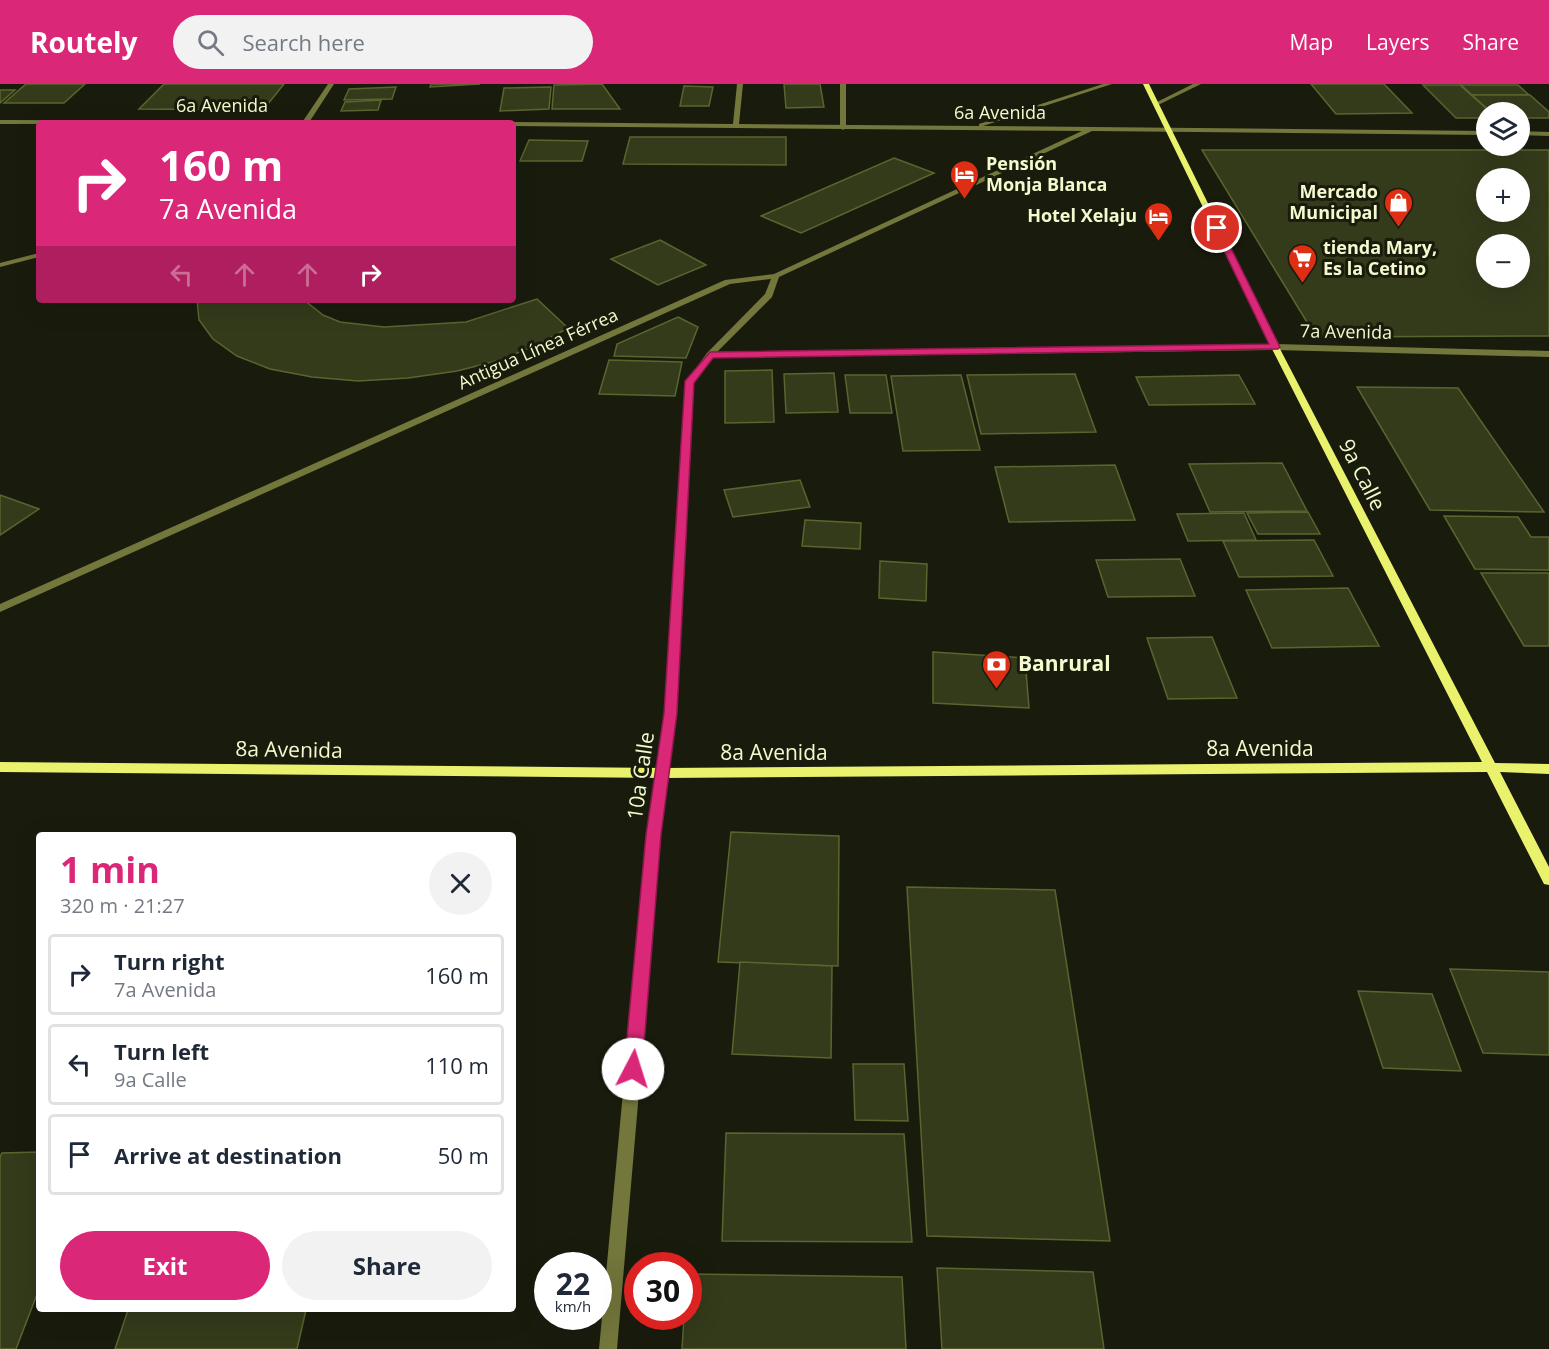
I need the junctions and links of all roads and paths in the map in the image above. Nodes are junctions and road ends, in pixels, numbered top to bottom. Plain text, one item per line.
1 (331, 84) edge
2 (740, 84) edge
3 (843, 84) edge
4 (1109, 84) edge
5 (1146, 84) edge
6 (1198, 84) edge
7 (1156, 105) junction
8 (307, 120) edge
9 (0, 122) edge
10 (36, 122) edge
11 (516, 124) edge
12 (736, 127) junction
13 (843, 128) junction
14 (971, 128) junction
15 (1092, 129) junction
16 (1169, 129) junction
17 (1476, 133) edge
18 (1530, 133) edge
19 (1549, 134) edge
20 (36, 256) edge
21 (0, 265) edge
22 (776, 276) junction
23 (1275, 347) junction
24 (1549, 354) edge
25 (710, 355) junction
26 (0, 608) edge
27 (0, 767) edge
28 (1491, 767) junction
29 (1549, 769) edge
30 (663, 773) junction
31 (1549, 880) edge
32 (608, 1349) edge

1 - 8 street
2 - 12 street
3 - 13 street
4 - 14 street
5 - 7 street, 9a Calle
6 - 7 street
7 - 16 street, 9a Calle
9 - 10 street, 6a Avenida
11 - 12 street, 6a Avenida
12 - 13 street, 6a Avenida
13 - 14 street, 6a Avenida
14 - 15 street, 6a Avenida
15 - 16 street, 6a Avenida
15 - 22 street, Antigua Línea Férrea
16 - 17 street, 6a Avenida
16 - 23 street, 9a Calle
18 - 19 street
20 - 21 street
22 - 25 street, 10a Calle
22 - 26 street, Antigua Línea Férrea
23 - 24 street, 7a Avenida
23 - 25 street, 7a Avenida
23 - 28 street, 9a Calle
25 - 30 street, 10a Calle
27 - 30 street, 8a Avenida
28 - 29 street, 8a Avenida
28 - 30 street, 8a Avenida
28 - 31 street, 9a Calle
30 - 32 street, 10a Calle

